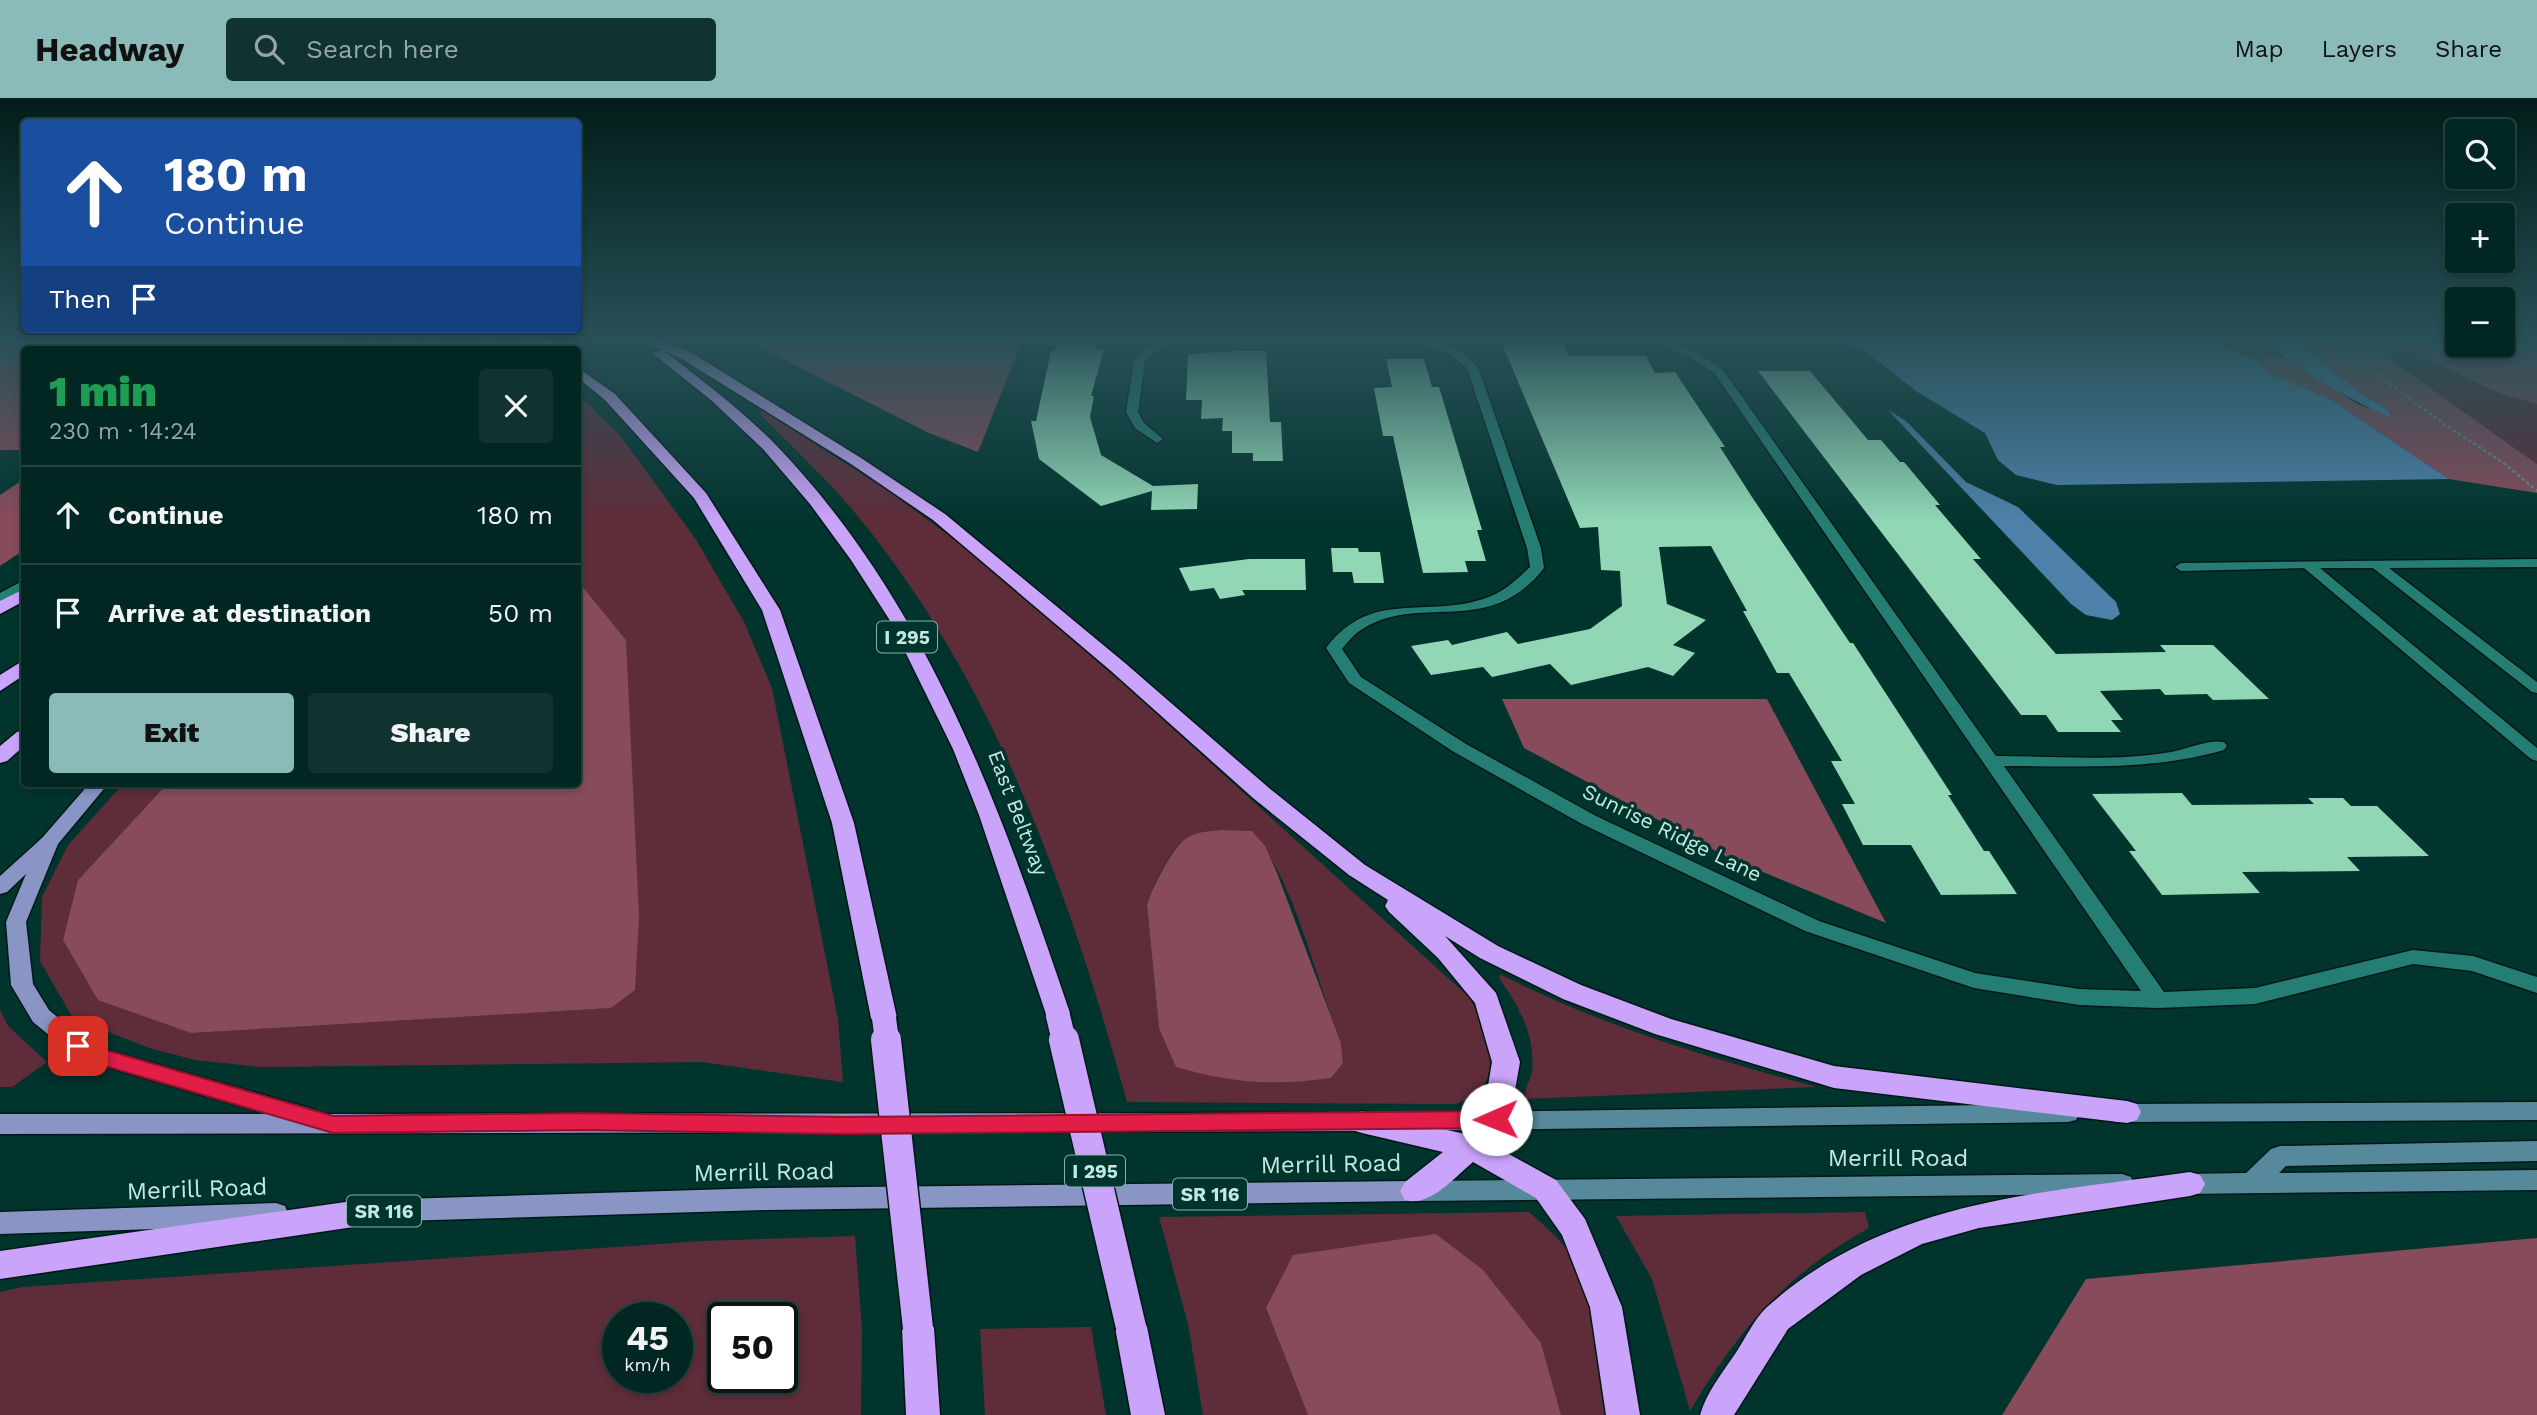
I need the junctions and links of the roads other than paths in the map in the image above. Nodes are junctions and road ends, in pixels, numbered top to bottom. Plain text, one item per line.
1 (609, 399) edge
2 (717, 399) edge
3 (757, 399) edge
4 (1134, 399) edge
5 (1483, 399) edge
6 (1738, 399) edge
7 (1157, 439) dead end
8 (2537, 563) edge
9 (2376, 564) junction
10 (2307, 565) junction
11 (2181, 567) dead end
12 (21, 585) edge
13 (21, 596) edge
14 (0, 600) edge
15 (0, 609) edge
16 (21, 668) edge
17 (0, 685) edge
18 (2537, 689) edge
19 (21, 739) edge
20 (2218, 746) dead end
21 (2537, 756) edge
22 (0, 757) edge
23 (1993, 761) junction
24 (96, 787) edge
25 (49, 842) junction
26 (1357, 870) junction
27 (0, 887) edge
28 (2537, 985) edge
29 (2158, 1000) junction
30 (2537, 1111) edge
31 (2127, 1112) junction
32 (1496, 1119) junction
33 (1362, 1122) junction
34 (0, 1124) edge
35 (333, 1124) junction
36 (1471, 1147) junction
37 (2537, 1151) edge
38 (2537, 1180) edge
39 (2252, 1183) junction
40 (2190, 1184) junction
41 (1546, 1189) junction
42 (1415, 1191) junction
43 (374, 1211) junction
44 (0, 1223) edge
45 (0, 1265) edge
46 (923, 1415) edge
47 (1148, 1415) edge
48 (1623, 1415) edge
49 (1717, 1415) edge

1 - 46 highway, bridge
2 - 47 highway, East Beltway / I 295, bridge
3 - 26 highway
4 - 7 street
5 - 29 street, Sunrise Ridge Lane
6 - 23 street
8 - 9 lane
9 - 10 lane
9 - 18 lane
10 - 11 lane
10 - 21 lane
12 - 14 street
13 - 15 highway
16 - 17 highway
19 - 22 highway
20 - 23 street
23 - 29 street
24 - 25 main road
25 - 27 main road
25 - 35 main road
26 - 31 highway
26 - 32 highway
28 - 29 street, Sunrise Ridge Lane
30 - 31 main road, Merrill Road
31 - 32 main road, Merrill Road
32 - 33 main road, Merrill Road
32 - 36 highway
33 - 35 main road, Merrill Road
33 - 36 highway
34 - 35 main road, Merrill Road
36 - 41 highway
36 - 42 highway
37 - 39 main road
38 - 39 main road, Merrill Road / SR 116
39 - 40 main road, Merrill Road / SR 116
40 - 41 main road, Merrill Road / SR 116
40 - 49 highway
41 - 42 main road, Merrill Road / SR 116
41 - 48 highway
42 - 43 main road, Merrill Road / SR 116
43 - 44 main road, Merrill Road / SR 116
43 - 45 highway

